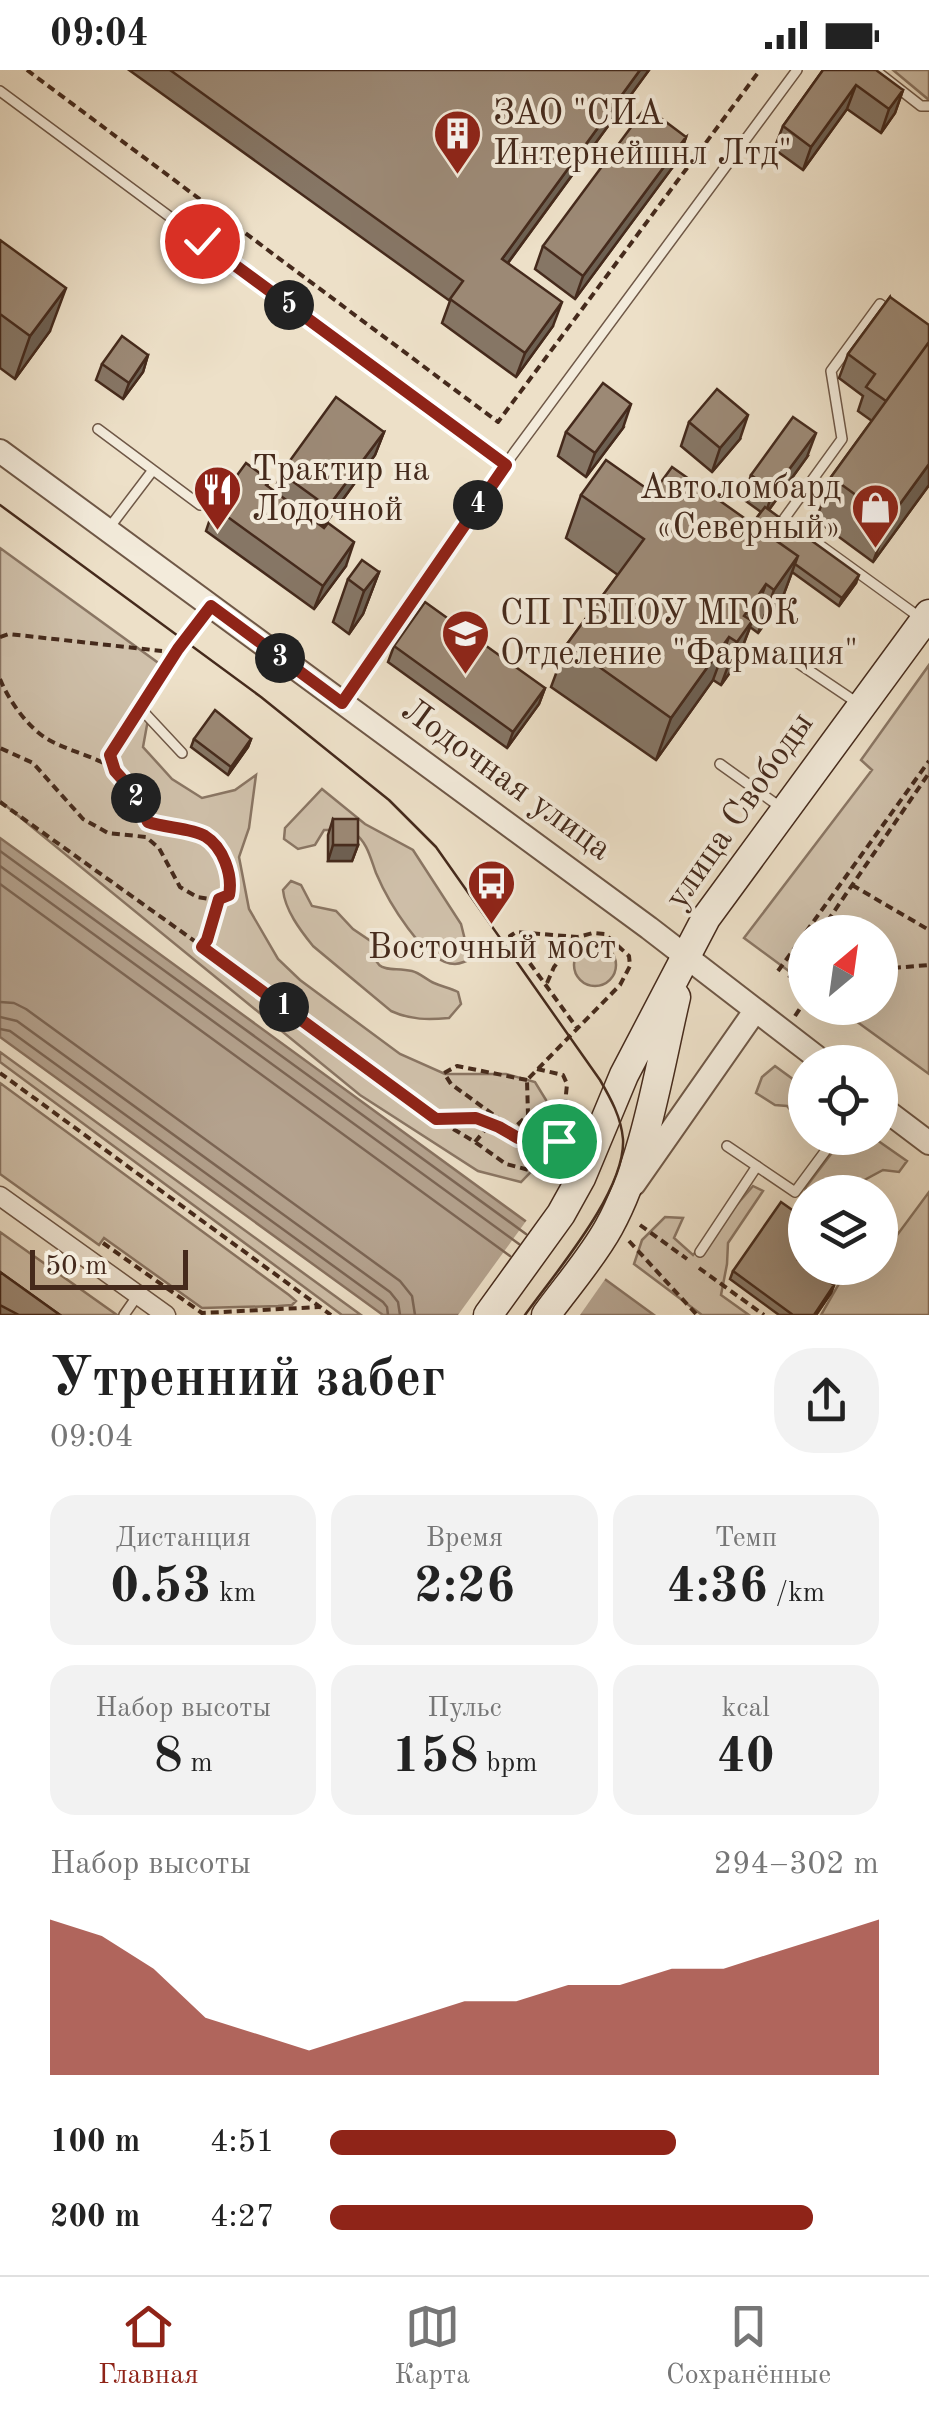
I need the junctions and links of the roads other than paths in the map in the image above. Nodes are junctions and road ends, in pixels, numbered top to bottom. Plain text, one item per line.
1 (798, 70) edge
2 (875, 70) edge
3 (0, 91) edge
4 (929, 106) edge
5 (896, 316) edge
6 (98, 429) dead end
7 (0, 451) edge
8 (506, 465) junction
9 (153, 470) junction
10 (200, 504) dead end
11 (108, 530) junction
12 (211, 606) junction
13 (926, 617) edge
14 (794, 661) dead end
15 (342, 703) junction
16 (861, 706) junction
17 (182, 752) dead end
18 (720, 764) dead end
19 (785, 810) junction
20 (686, 956) junction
21 (755, 1011) junction
22 (800, 1045) edge
23 (898, 1119) edge
24 (929, 1142) edge
25 (727, 1146) dead end
26 (822, 1155) edge
27 (757, 1166) junction
28 (0, 1196) edge
29 (629, 1216) junction
30 (700, 1252) dead end
31 (138, 1294) junction
32 (124, 1315) edge
33 (166, 1315) edge
34 (488, 1315) edge
35 (546, 1315) edge

1 - 8 lane
2 - 4 lane
3 - 8 lane
5 - 13 lane
6 - 9 lane
7 - 11 street, Лодочная улица
8 - 15 lane
9 - 10 lane
9 - 11 lane
11 - 12 street, Лодочная улица
12 - 15 street, Лодочная улица
12 - 17 lane
13 - 16 main road, улица Свободы
14 - 16 lane
15 - 20 street, Лодочная улица
16 - 19 main road, улица Свободы
18 - 19 lane
19 - 20 main road, улица Свободы
20 - 21 street, Лодочная улица
20 - 29 main road, улица Свободы
20 - 34 main road, улица Свободы
21 - 22 street, Лодочная улица
21 - 29 street, улица Свободы
23 - 24 street
25 - 27 lane
26 - 27 lane
27 - 30 lane
28 - 31 street
29 - 35 main road, улица Свободы
31 - 32 lane
31 - 33 street

